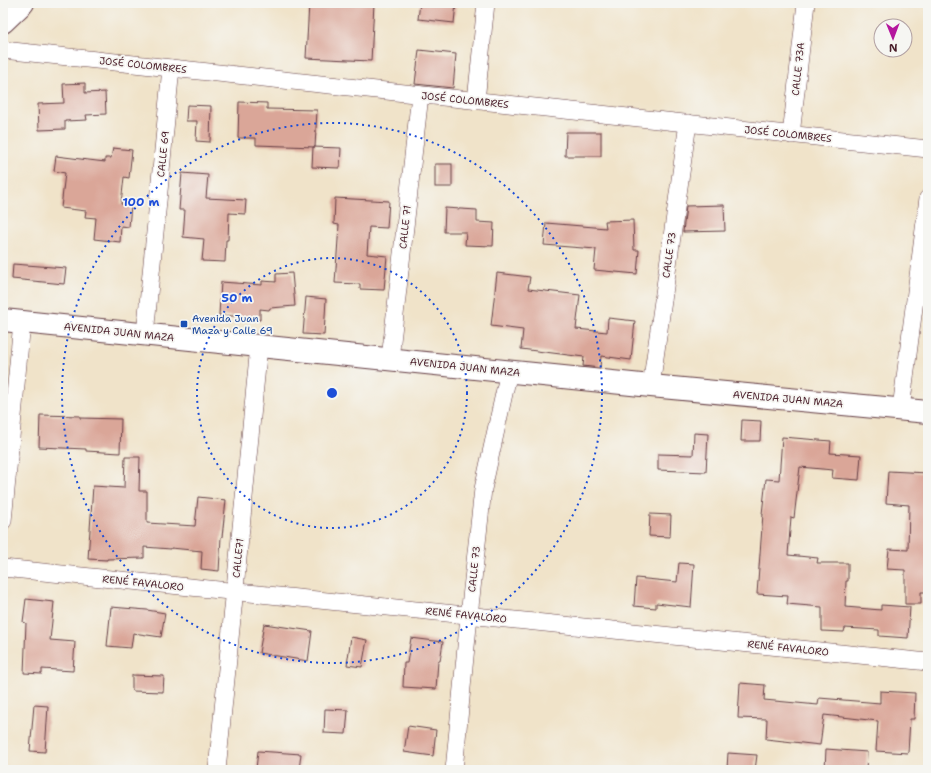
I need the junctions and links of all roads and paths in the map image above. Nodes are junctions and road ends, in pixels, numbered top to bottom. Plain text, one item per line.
1 (23, 3) edge
2 (486, 3) edge
3 (806, 3) edge
4 (3, 22) edge
5 (3, 50) edge
6 (172, 68) junction
7 (420, 95) junction
8 (476, 101) junction
9 (688, 123) junction
10 (791, 134) junction
11 (928, 149) edge
12 (928, 198) edge
13 (12, 321) edge
14 (145, 335) junction
15 (259, 346) junction
16 (390, 359) junction
17 (509, 371) junction
18 (650, 386) junction
19 (901, 409) junction
20 (928, 412) edge
21 (3, 521) edge
22 (3, 568) edge
23 (235, 592) junction
24 (469, 616) junction
25 (928, 662) edge
26 (217, 770) edge
27 (454, 770) edge

1 - 4 main road
2 - 8 street
3 - 10 street, CALLE 73A
5 - 6 street, JOSÉ COLOMBRES
6 - 7 street, JOSÉ COLOMBRES
6 - 14 street, CALLE 69
7 - 8 street, JOSÉ COLOMBRES
7 - 16 street, CALLE 71
8 - 9 street, JOSÉ COLOMBRES
9 - 10 street, JOSÉ COLOMBRES
9 - 18 street, CALLE 73
10 - 11 street, JOSÉ COLOMBRES
12 - 19 street
13 - 14 main road, AVENIDA JUAN MAZA
13 - 21 street
14 - 15 main road, AVENIDA JUAN MAZA
15 - 16 main road, AVENIDA JUAN MAZA
15 - 23 street, CALLE71
16 - 17 main road, AVENIDA JUAN MAZA
17 - 18 main road, AVENIDA JUAN MAZA
17 - 24 street, CALLE 73
18 - 19 main road, AVENIDA JUAN MAZA
19 - 20 main road, AVENIDA JUAN MAZA
22 - 23 street, RENÉ FAVALORO
23 - 24 street, RENÉ FAVALORO
23 - 26 street, CALLE71
24 - 25 street, RENÉ FAVALORO
24 - 27 street, CALLE 73

